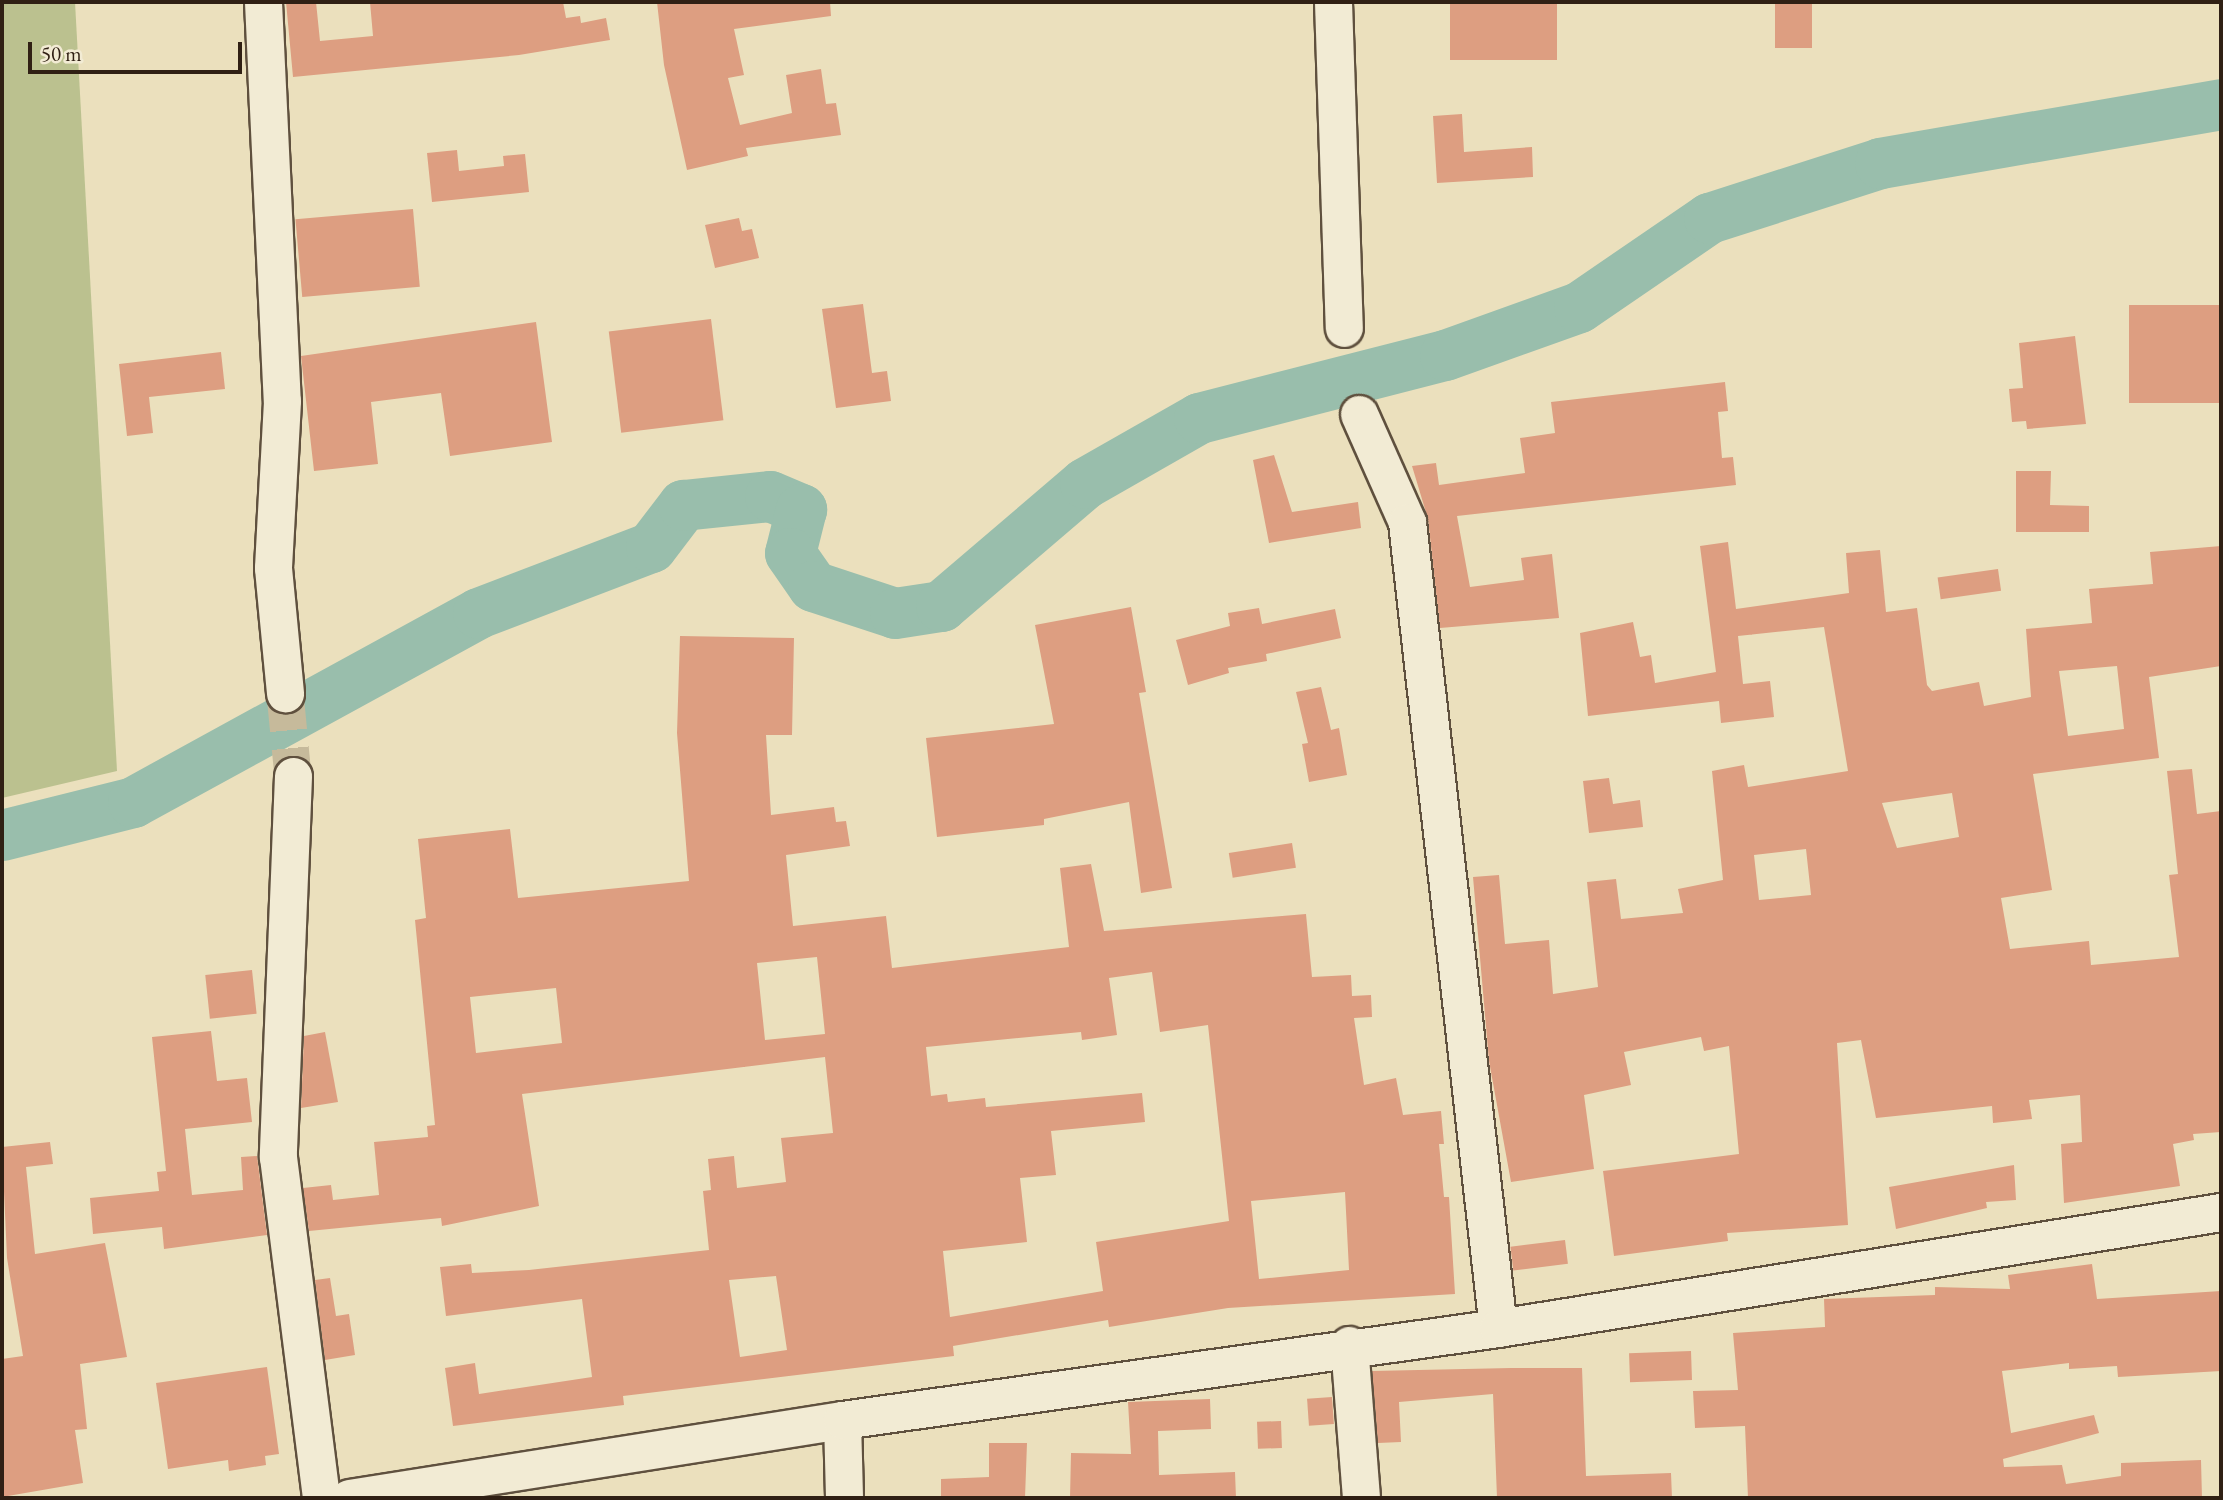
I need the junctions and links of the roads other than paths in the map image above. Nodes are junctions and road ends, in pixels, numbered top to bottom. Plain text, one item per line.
1 (263, 2) edge
2 (1333, 2) edge
3 (1343, 328) dead end
4 (1359, 414) dead end
5 (285, 693) tunnel mouth
6 (293, 776) tunnel mouth
7 (2221, 1212) edge
8 (1497, 1328) junction
9 (1349, 1345) junction
10 (842, 1420) junction
11 (321, 1498) edge
12 (349, 1498) edge
13 (844, 1498) edge
14 (1361, 1498) edge

1 - 5 street
2 - 3 street
4 - 8 street
6 - 11 street
7 - 8 street
8 - 9 street
9 - 10 street
9 - 14 street
10 - 12 street
10 - 13 street

